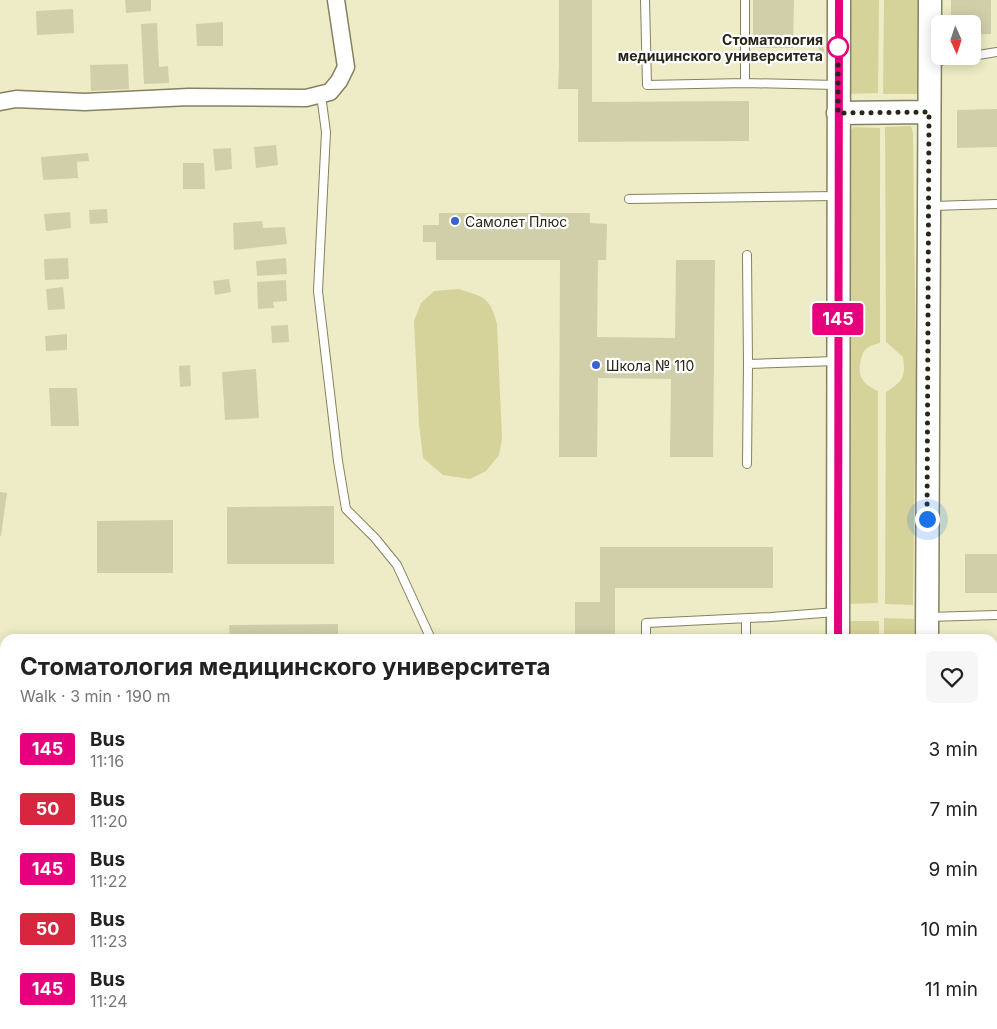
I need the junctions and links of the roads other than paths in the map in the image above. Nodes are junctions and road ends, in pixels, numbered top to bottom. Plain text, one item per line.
1 (336, 0) edge
2 (645, 0) edge
3 (745, 0) edge
4 (839, 0) edge
5 (930, 0) edge
6 (997, 52) edge
7 (981, 54) edge
8 (930, 62) joint
9 (745, 83) junction
10 (838, 85) junction
11 (326, 94) junction
12 (0, 102) edge
13 (929, 112) junction
14 (838, 113) junction
15 (838, 196) junction
16 (629, 199) dead end
17 (997, 204) edge
18 (930, 206) junction
19 (746, 255) dead end
20 (838, 362) junction
21 (748, 364) junction
22 (747, 464) dead end
23 (838, 612) junction
24 (997, 615) edge
25 (926, 617) junction
26 (746, 619) junction
27 (429, 634) edge
28 (646, 634) edge
29 (746, 634) edge
30 (838, 634) edge
31 (927, 634) edge

1 - 11 street
2 - 9 lane
3 - 9 lane
4 - 10 main road
5 - 8 main road
6 - 7 lane
8 - 13 main road
9 - 10 lane
10 - 14 main road
11 - 12 street
11 - 27 lane
13 - 14 main road
13 - 18 main road
14 - 15 main road
15 - 16 lane
15 - 20 main road
17 - 18 lane
18 - 25 main road
19 - 21 lane
20 - 21 lane
20 - 23 main road
21 - 22 lane
23 - 26 lane
23 - 30 main road
24 - 25 lane
25 - 31 main road
26 - 28 lane
26 - 29 lane

